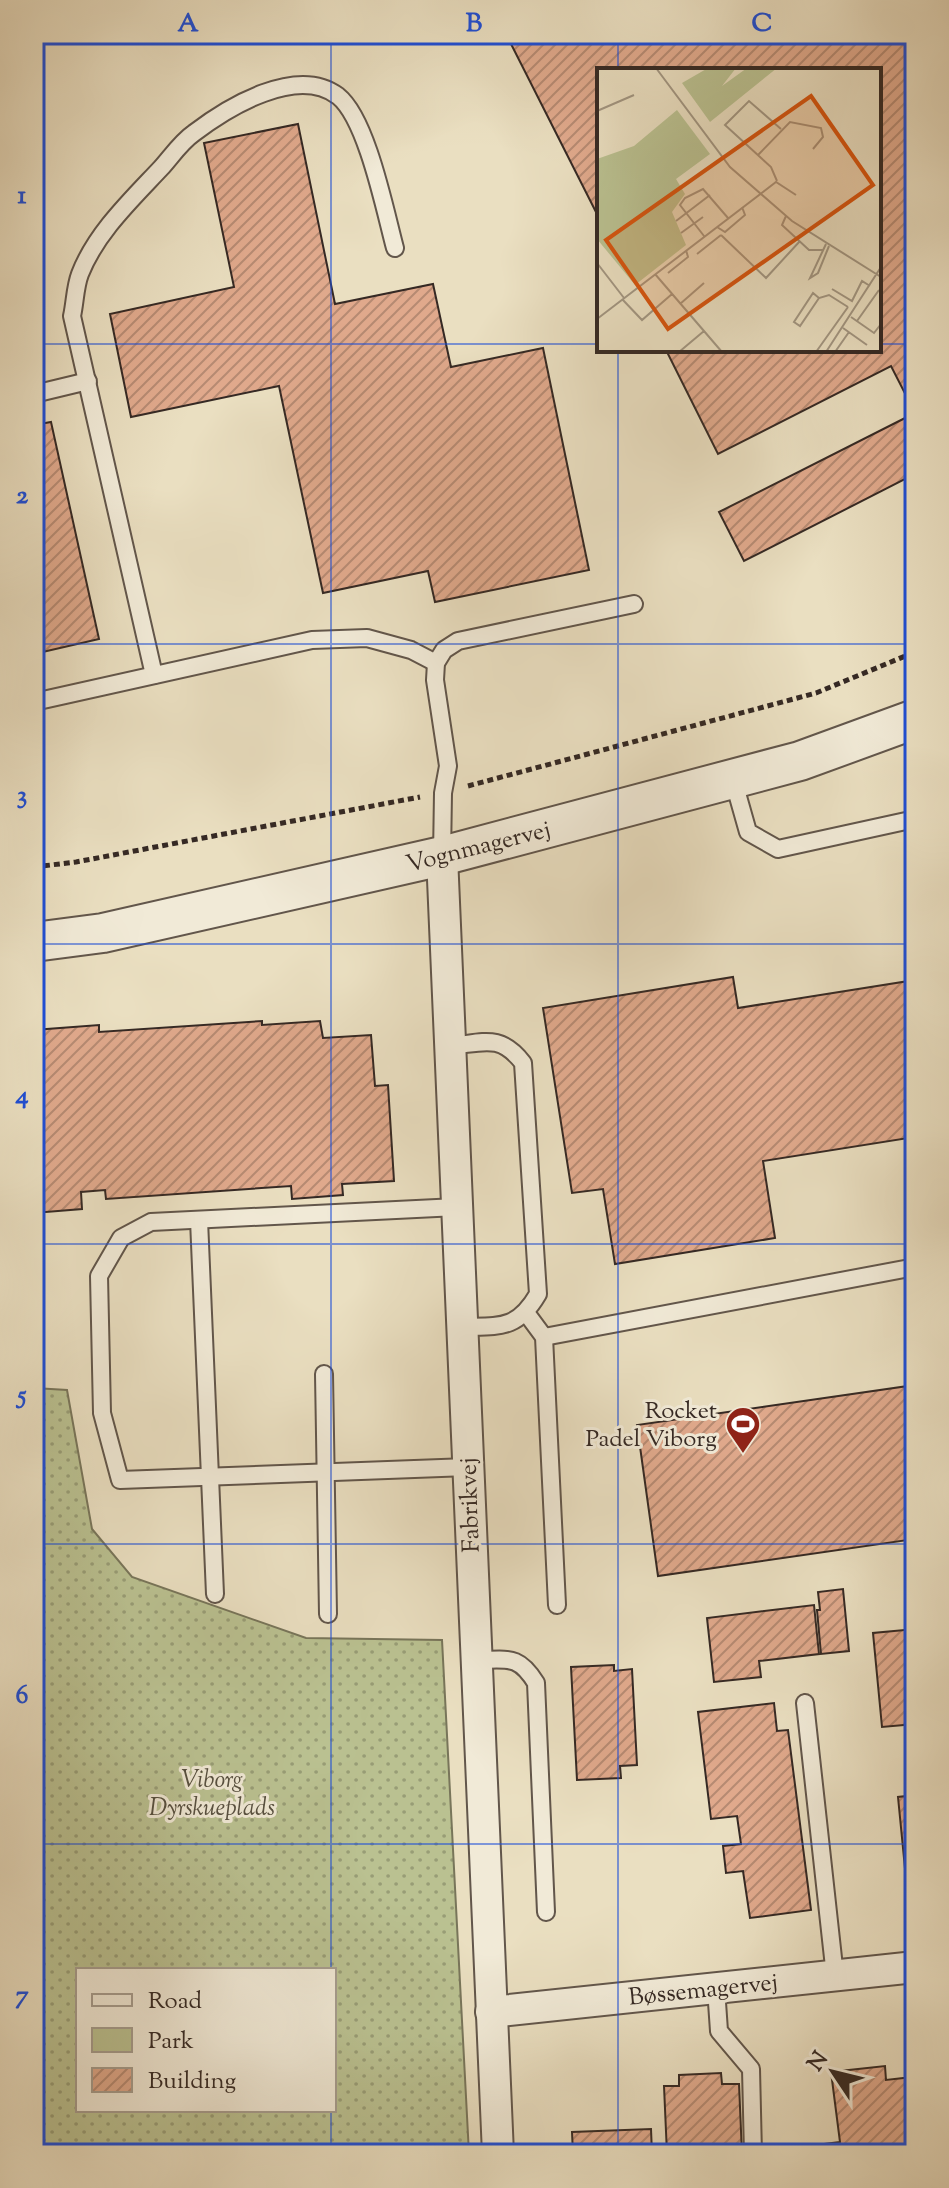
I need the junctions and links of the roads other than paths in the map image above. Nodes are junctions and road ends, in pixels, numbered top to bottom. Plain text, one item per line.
1 (395, 248) dead end
2 (88, 381) junction
3 (34, 394) edge
4 (634, 604) dead end
5 (436, 663) junction
6 (154, 675) junction
7 (34, 702) edge
8 (915, 719) edge
9 (733, 779) junction
10 (915, 819) edge
11 (442, 856) junction
12 (34, 942) edge
13 (450, 1046) junction
14 (457, 1207) junction
15 (199, 1220) junction
16 (915, 1267) edge
17 (527, 1314) junction
18 (462, 1327) junction
19 (544, 1337) junction
20 (324, 1374) dead end
21 (468, 1467) junction
22 (325, 1472) junction
23 (210, 1476) junction
24 (215, 1594) dead end
25 (557, 1605) dead end
26 (328, 1614) dead end
27 (476, 1660) junction
28 (805, 1703) dead end
29 (546, 1912) dead end
30 (915, 1967) edge
31 (835, 1976) junction
32 (716, 1988) junction
33 (491, 2012) junction
34 (498, 2154) edge
35 (753, 2154) edge

1 - 2 lane
2 - 3 lane
2 - 6 lane
4 - 5 lane
5 - 6 lane
5 - 11 lane
6 - 7 lane
8 - 9 street, Vognmagervej
9 - 10 lane
9 - 11 street, Vognmagervej
11 - 12 street, Vognmagervej
11 - 13 street, Fabrikvej
13 - 14 street, Fabrikvej
13 - 17 lane
14 - 15 lane
14 - 18 street, Fabrikvej
15 - 23 lane
15 - 23 lane
16 - 19 lane
17 - 18 lane
17 - 19 lane
18 - 21 street, Fabrikvej
19 - 25 lane
20 - 22 lane
21 - 22 lane
21 - 27 street, Fabrikvej
22 - 23 lane
22 - 26 lane
23 - 24 lane
27 - 29 lane
27 - 33 street, Fabrikvej
28 - 31 lane
30 - 31 street, Bøssemagervej
31 - 32 street, Bøssemagervej
32 - 33 street, Bøssemagervej
32 - 35 lane
33 - 34 street, Fabrikvej

